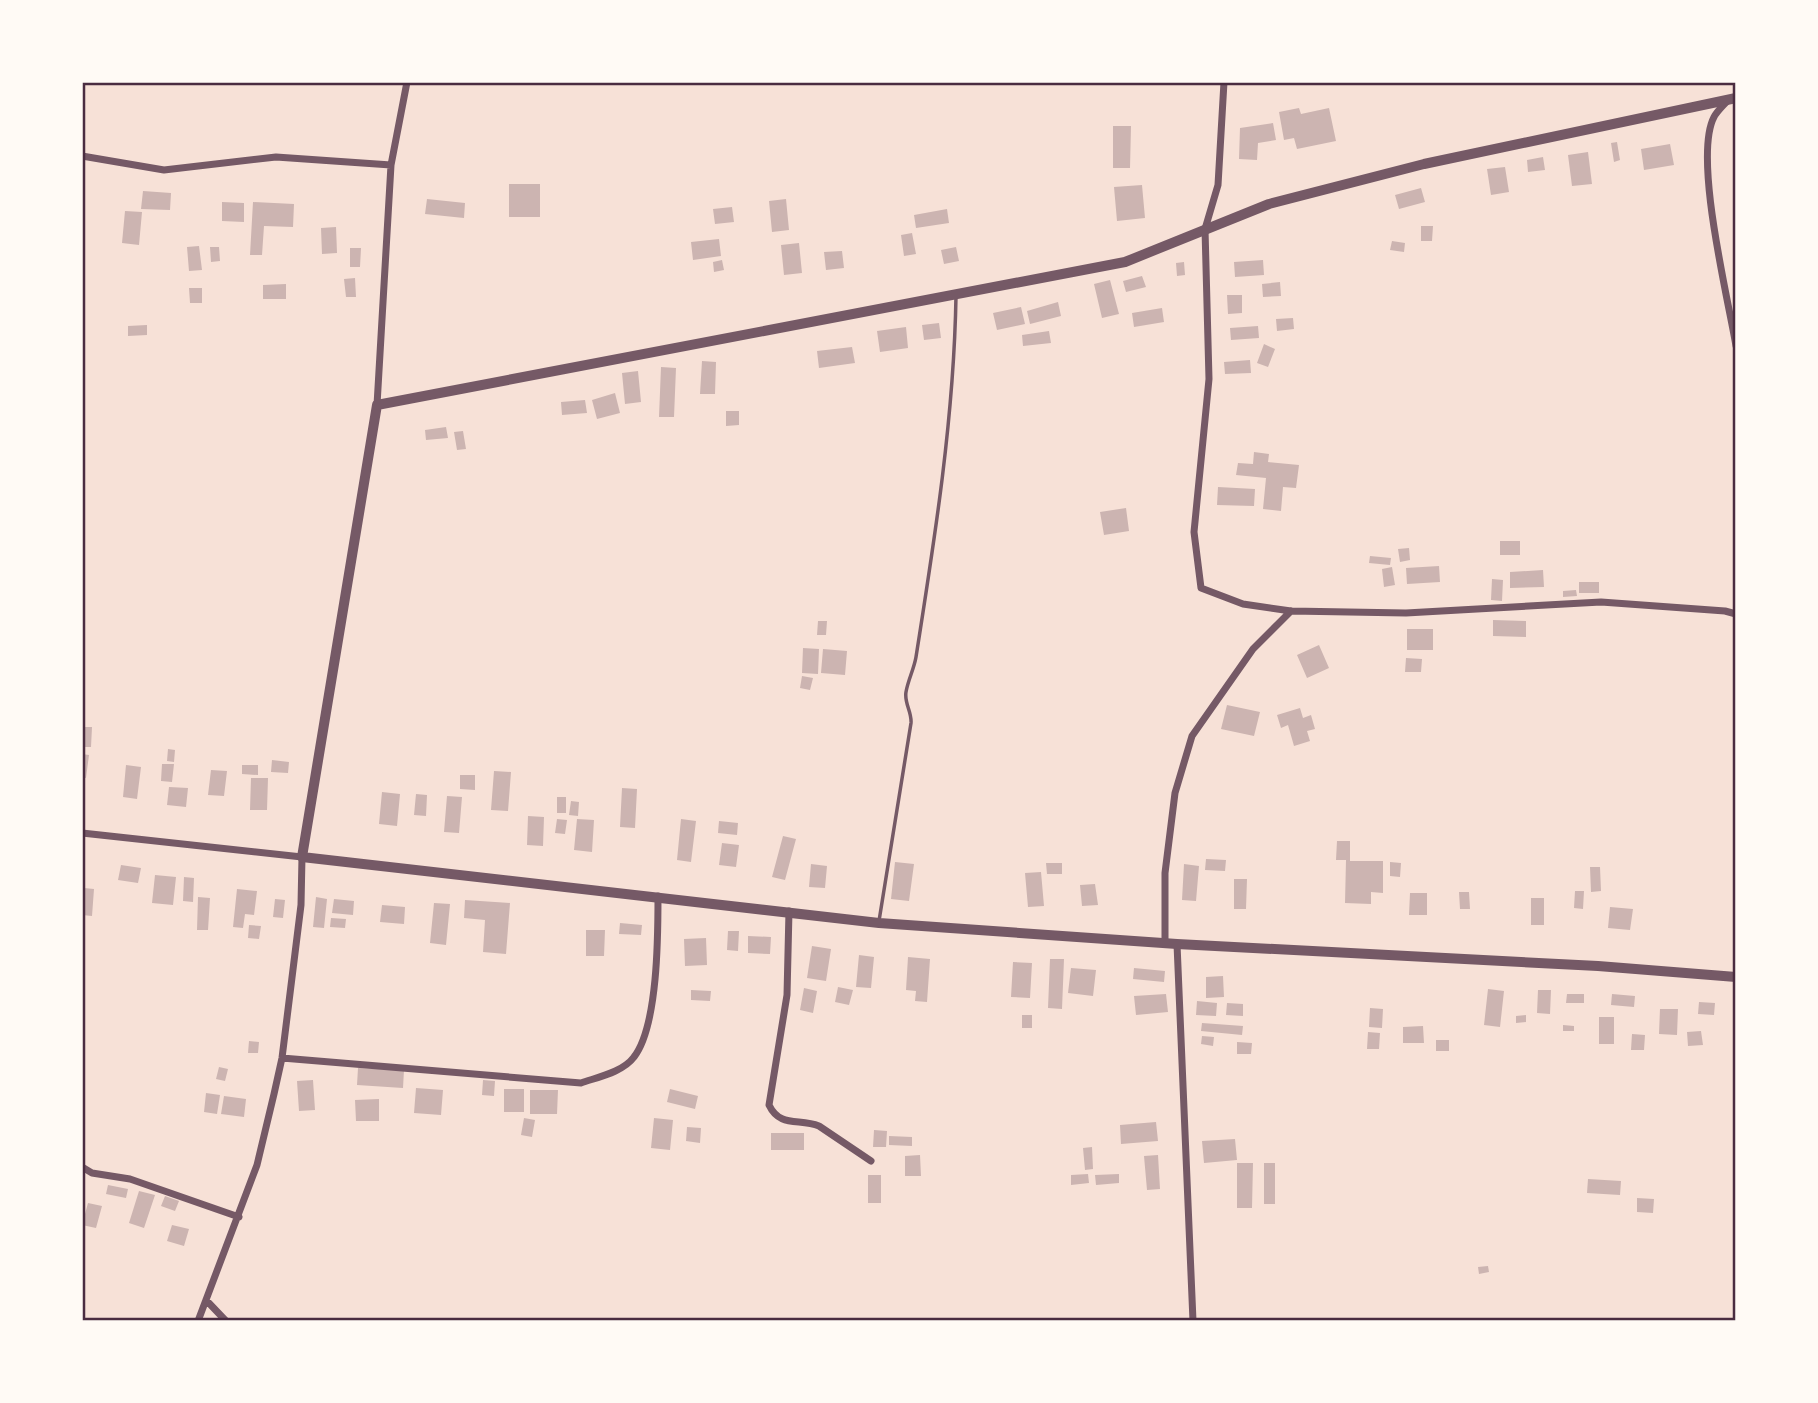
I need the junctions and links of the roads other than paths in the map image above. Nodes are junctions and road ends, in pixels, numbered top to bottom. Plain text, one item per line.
1 (407, 82) edge
2 (1224, 82) edge
3 (1732, 99) edge
4 (82, 156) edge
5 (391, 165) junction
6 (1205, 229) junction
7 (956, 295) junction
8 (1736, 346) edge
9 (377, 405) junction
10 (1291, 611) junction
11 (1736, 614) edge
12 (82, 833) edge
13 (302, 857) junction
14 (658, 896) junction
15 (789, 911) junction
16 (879, 923) junction
17 (1165, 943) junction
18 (1177, 944) junction
19 (1736, 977) edge
20 (282, 1058) junction
21 (872, 1161) dead end
22 (82, 1167) edge
23 (239, 1217) junction
24 (206, 1300) junction
25 (198, 1321) edge
26 (226, 1321) edge
27 (1193, 1321) edge

1 - 5 street
2 - 6 street
3 - 6 street
3 - 8 street
4 - 5 street
5 - 9 street
6 - 7 street
6 - 10 street
7 - 9 street
7 - 16 lane
9 - 13 street
10 - 11 street
10 - 17 street
12 - 13 street
13 - 14 street
13 - 20 street
14 - 15 street
14 - 20 street
15 - 16 street
15 - 21 street
16 - 17 street
17 - 18 street
18 - 19 street
18 - 27 street
20 - 23 street
22 - 23 street
23 - 24 street
24 - 25 street
24 - 26 street

